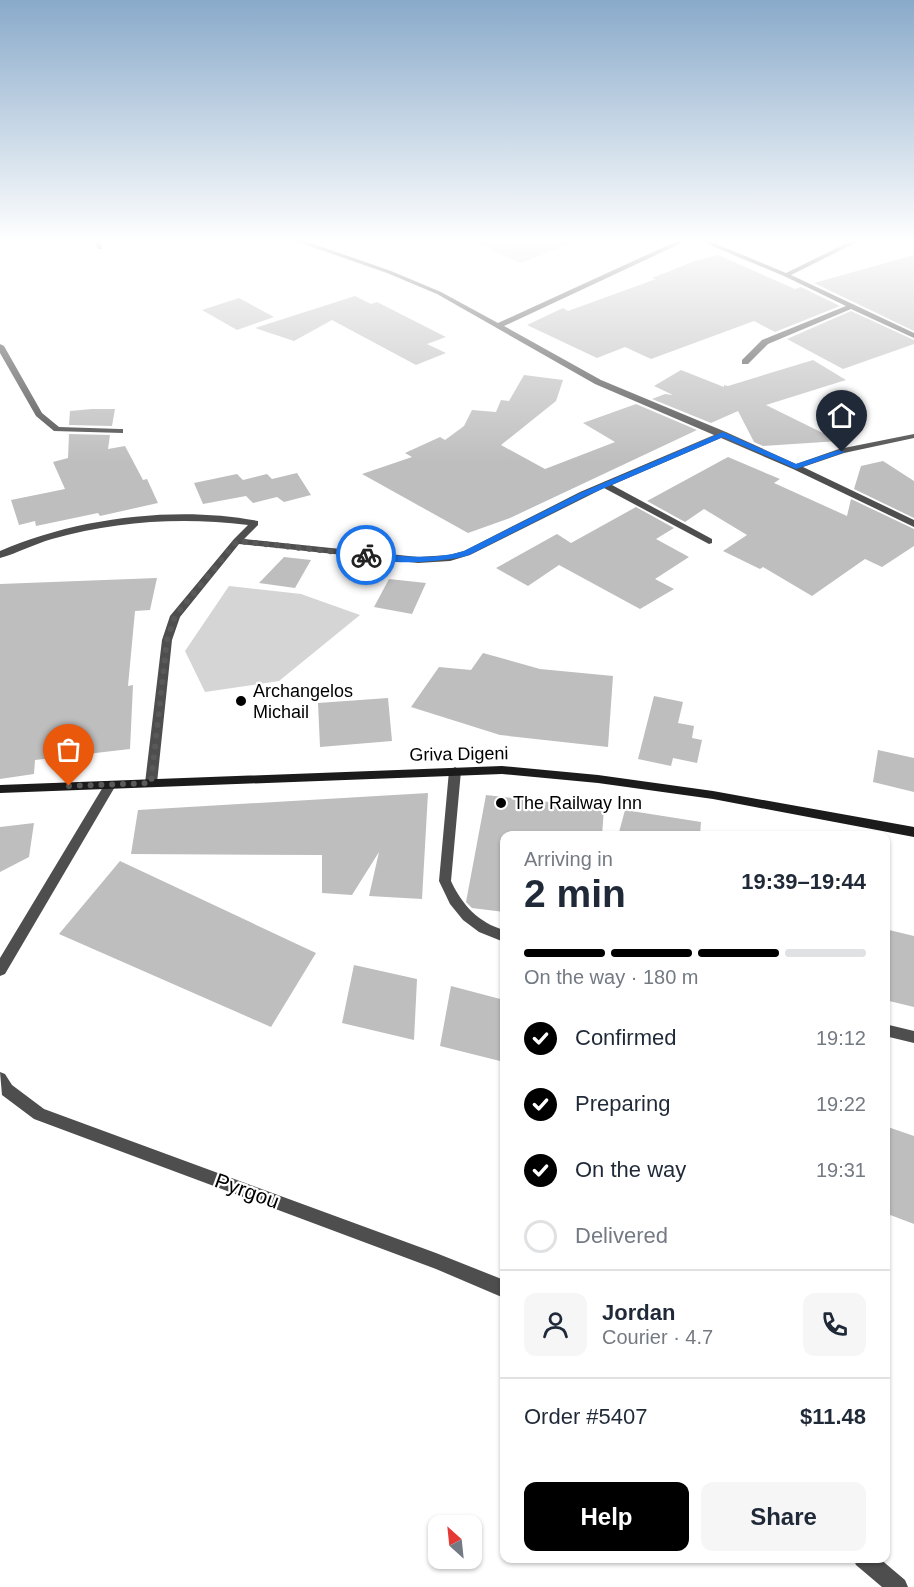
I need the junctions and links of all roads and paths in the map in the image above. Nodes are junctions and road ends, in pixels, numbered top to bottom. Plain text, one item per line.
1 (477, 315) edge
2 (522, 315) edge
3 (830, 315) edge
4 (871, 315) edge
5 (498, 326) junction
6 (914, 336) edge
7 (0, 346) edge
8 (746, 362) dead end
9 (120, 431) dead end
10 (723, 434) junction
11 (914, 436) edge
12 (796, 467) junction
13 (605, 485) junction
14 (914, 524) edge
15 (237, 541) junction
16 (709, 541) dead end
17 (0, 555) edge
18 (456, 771) junction
19 (151, 783) junction
20 (110, 785) junction
21 (0, 789) edge
22 (914, 832) edge
23 (500, 935) edge
24 (0, 970) edge
25 (890, 1031) edge
26 (914, 1037) edge
27 (0, 1079) edge
28 (500, 1287) edge
29 (869, 1563) edge
30 (898, 1587) edge

1 - 5 street
2 - 5 street
3 - 8 street
4 - 6 street
5 - 10 street
7 - 9 street
10 - 12 street
10 - 13 street
11 - 12 street
12 - 14 street
13 - 15 street
13 - 16 street
15 - 17 street
15 - 19 street
18 - 19 main road, Griva Digeni
18 - 22 main road, Griva Digeni
18 - 23 street
19 - 20 main road, Griva Digeni
20 - 21 main road, Griva Digeni
20 - 24 street
25 - 26 street
27 - 28 street, Pyrgou
29 - 30 street

